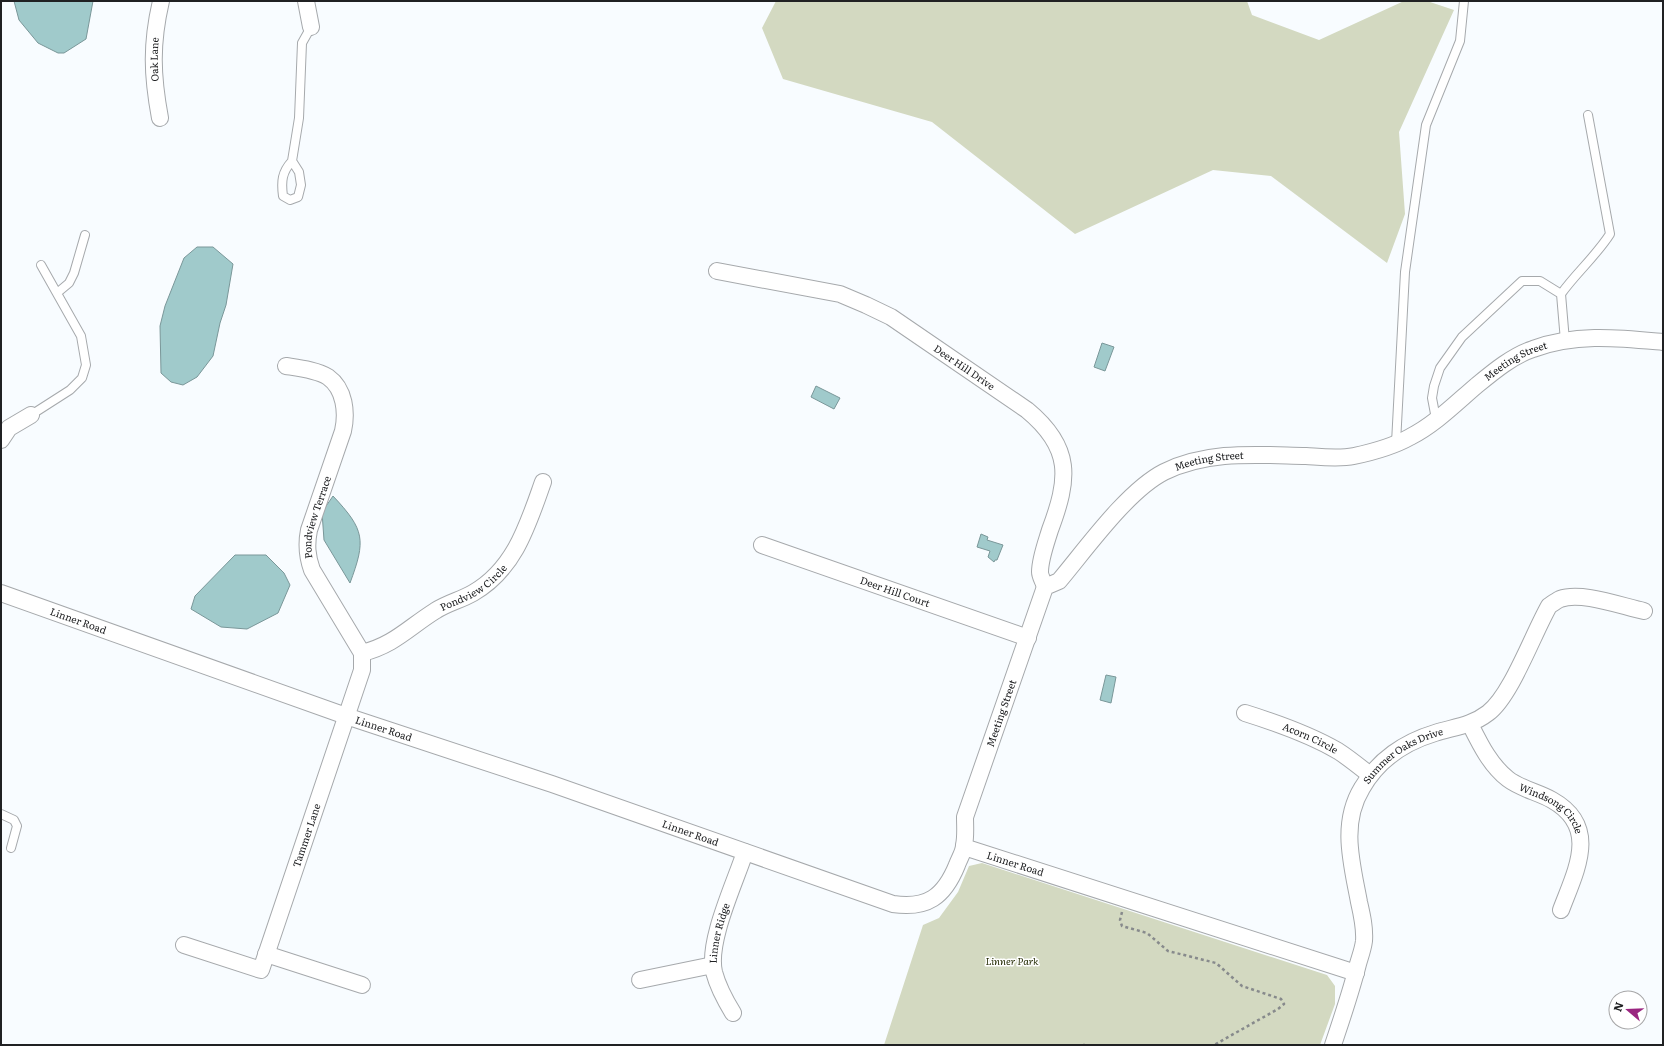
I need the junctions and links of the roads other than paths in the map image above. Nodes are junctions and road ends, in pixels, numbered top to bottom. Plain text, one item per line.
1 (161, 1) edge
2 (306, 1) edge
3 (1464, 1) edge
4 (310, 27) joint
5 (1588, 115) dead end
6 (160, 118) dead end
7 (292, 161) dead end
8 (85, 235) dead end
9 (41, 265) dead end
10 (717, 271) dead end
11 (57, 293) junction
12 (1561, 294) junction
13 (1565, 340) junction
14 (1663, 342) edge
15 (286, 366) dead end
16 (31, 415) joint
17 (1436, 419) junction
18 (1, 440) edge
19 (1396, 443) junction
20 (543, 482) dead end
21 (762, 545) dead end
22 (1045, 587) junction
23 (1, 593) edge
24 (1644, 611) dead end
25 (1028, 638) junction
26 (362, 653) junction
27 (1245, 713) dead end
28 (346, 716) junction
29 (1470, 724) junction
30 (1370, 775) junction
31 (1, 814) edge
32 (964, 847) junction
33 (11, 848) dead end
34 (745, 852) junction
35 (1561, 910) dead end
36 (184, 945) dead end
37 (266, 954) junction
38 (714, 965) junction
39 (1356, 973) junction
40 (640, 980) dead end
41 (362, 985) dead end
42 (733, 1014) dead end
43 (1333, 1045) edge

1 - 6 street, Oak Lane
2 - 4 street
3 - 19 lane
4 - 7 lane
5 - 12 lane
8 - 11 lane
9 - 11 lane
10 - 22 street, Deer Hill Drive
11 - 16 lane
12 - 13 lane
12 - 17 lane
13 - 14 street, Meeting Street
13 - 17 street, Meeting Street
15 - 26 street, Pondview Terrace
16 - 18 street
17 - 19 street, Meeting Street
19 - 22 street, Meeting Street
20 - 26 street, Pondview Circle
21 - 25 street, Deer Hill Court
22 - 25 street, Meeting Street
23 - 28 street, Linner Road
24 - 29 street, Summer Oaks Drive
25 - 32 street, Meeting Street
26 - 28 street
27 - 30 street, Acorn Circle
28 - 34 street, Linner Road
28 - 37 street, Tammer Lane
29 - 30 street, Summer Oaks Drive
29 - 35 street, Windsong Circle
30 - 39 street, Summer Oaks Drive
31 - 33 lane
32 - 34 street, Linner Road
32 - 39 street, Linner Road
34 - 38 street, Linner Ridge
36 - 37 street, Tammer Lane
37 - 41 street
38 - 40 street
38 - 42 street, Linner Ridge
39 - 43 street, Summer Oaks Drive

